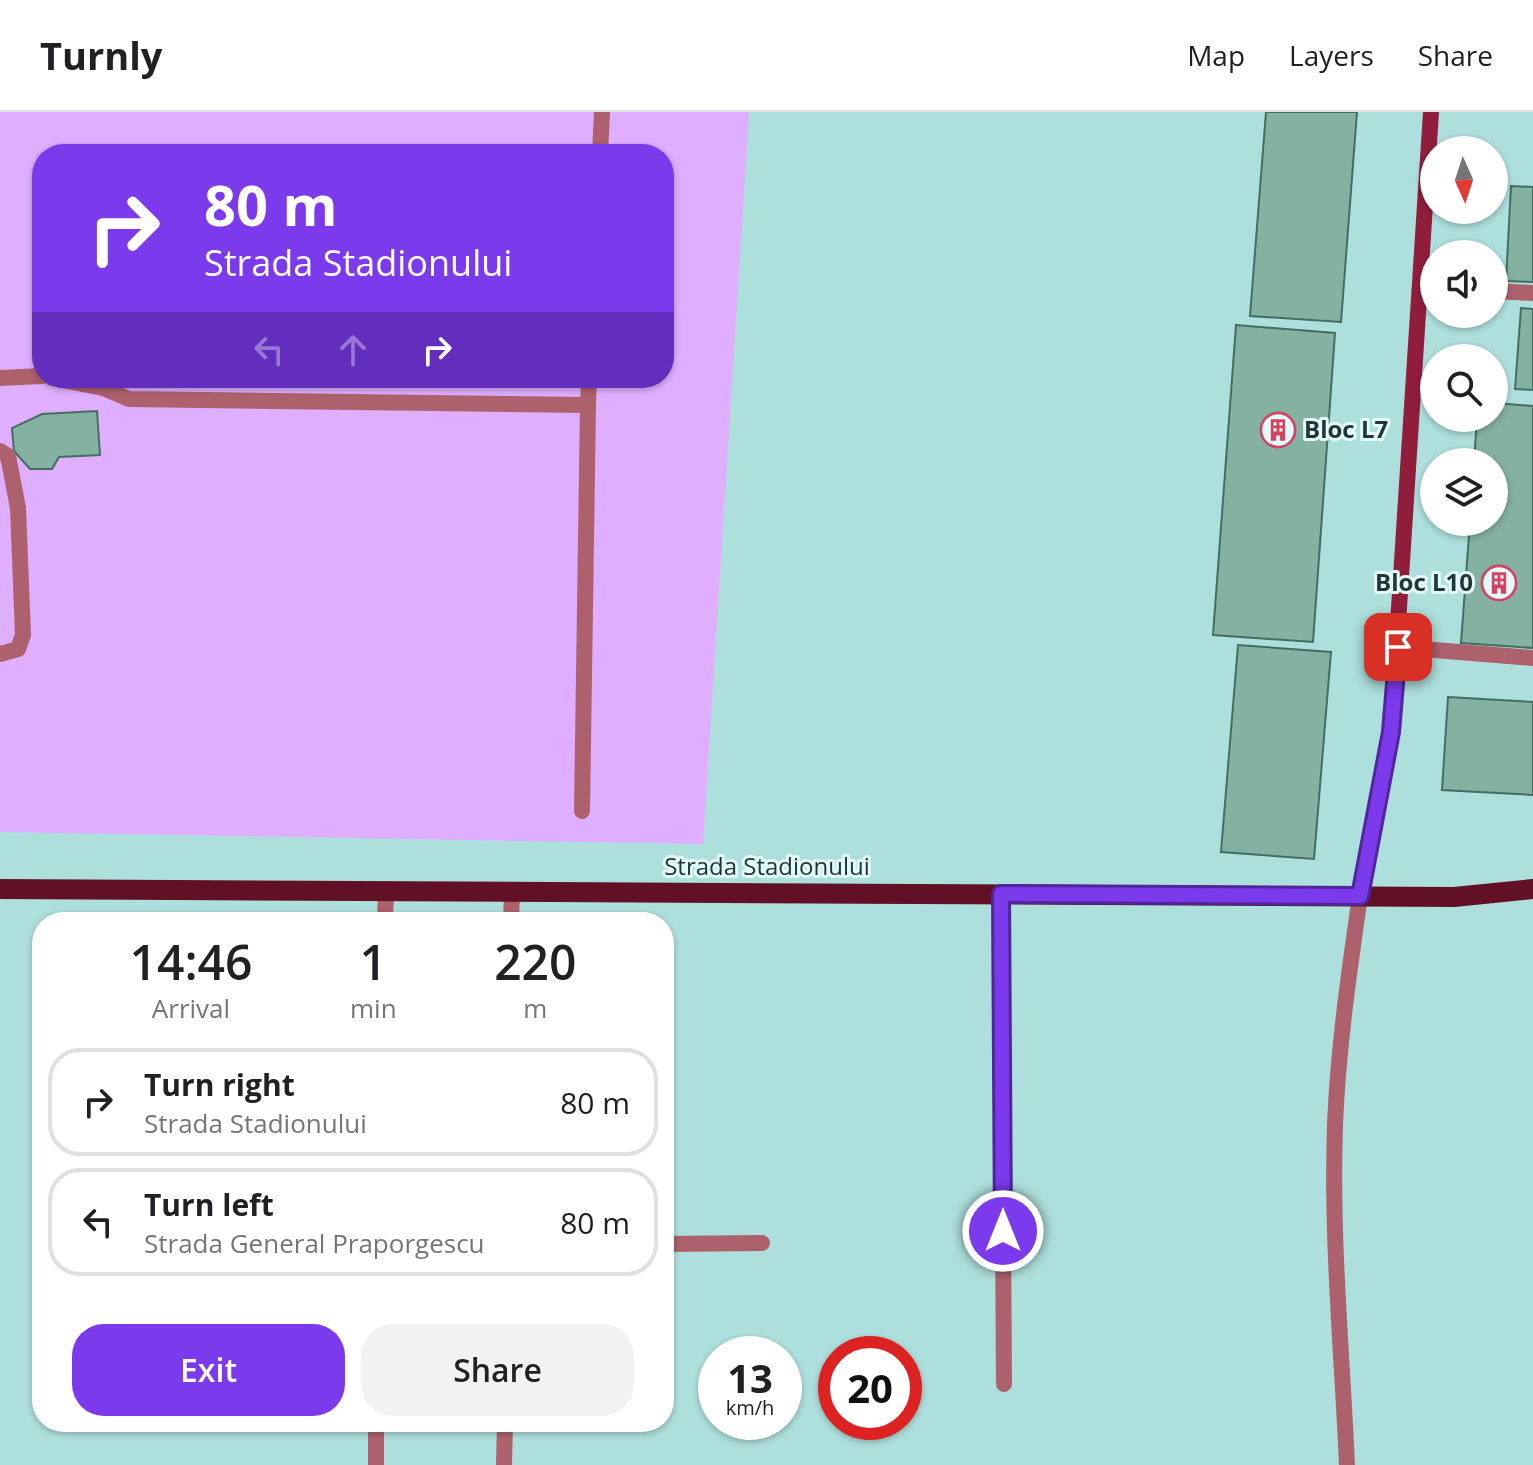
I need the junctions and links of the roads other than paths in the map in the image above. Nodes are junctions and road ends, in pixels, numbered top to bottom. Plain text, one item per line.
1 (602, 112) edge
2 (1431, 112) edge
3 (600, 144) edge
4 (1428, 240) edge
5 (1508, 292) edge
6 (1533, 293) edge
7 (1424, 328) edge
8 (32, 376) edge
9 (0, 378) edge
10 (103, 388) edge
11 (589, 388) edge
12 (588, 405) junction
13 (0, 451) edge
14 (1398, 647) junction
15 (0, 654) edge
16 (1533, 658) edge
17 (582, 811) dead end
18 (0, 889) edge
19 (1533, 889) edge
20 (386, 891) junction
21 (512, 892) junction
22 (1001, 894) junction
23 (1360, 896) junction
24 (385, 912) edge
25 (511, 912) edge
26 (762, 1243) dead end
27 (674, 1244) edge
28 (1004, 1384) dead end
29 (376, 1432) edge
30 (505, 1432) edge
31 (376, 1465) edge
32 (504, 1465) edge
33 (1347, 1465) edge

1 - 3 street
2 - 4 main road
5 - 6 street
7 - 14 main road
8 - 9 street
10 - 12 street
11 - 12 street
12 - 17 street
13 - 15 street
14 - 16 street
14 - 23 main road
18 - 20 main road, Strada Stadionului
19 - 23 main road, Strada Stadionului
20 - 21 main road, Strada Stadionului
20 - 24 street
21 - 22 main road, Strada Stadionului
21 - 25 street
22 - 23 main road, Strada Stadionului
22 - 28 street
23 - 33 street
26 - 27 street
29 - 31 street
30 - 32 street

